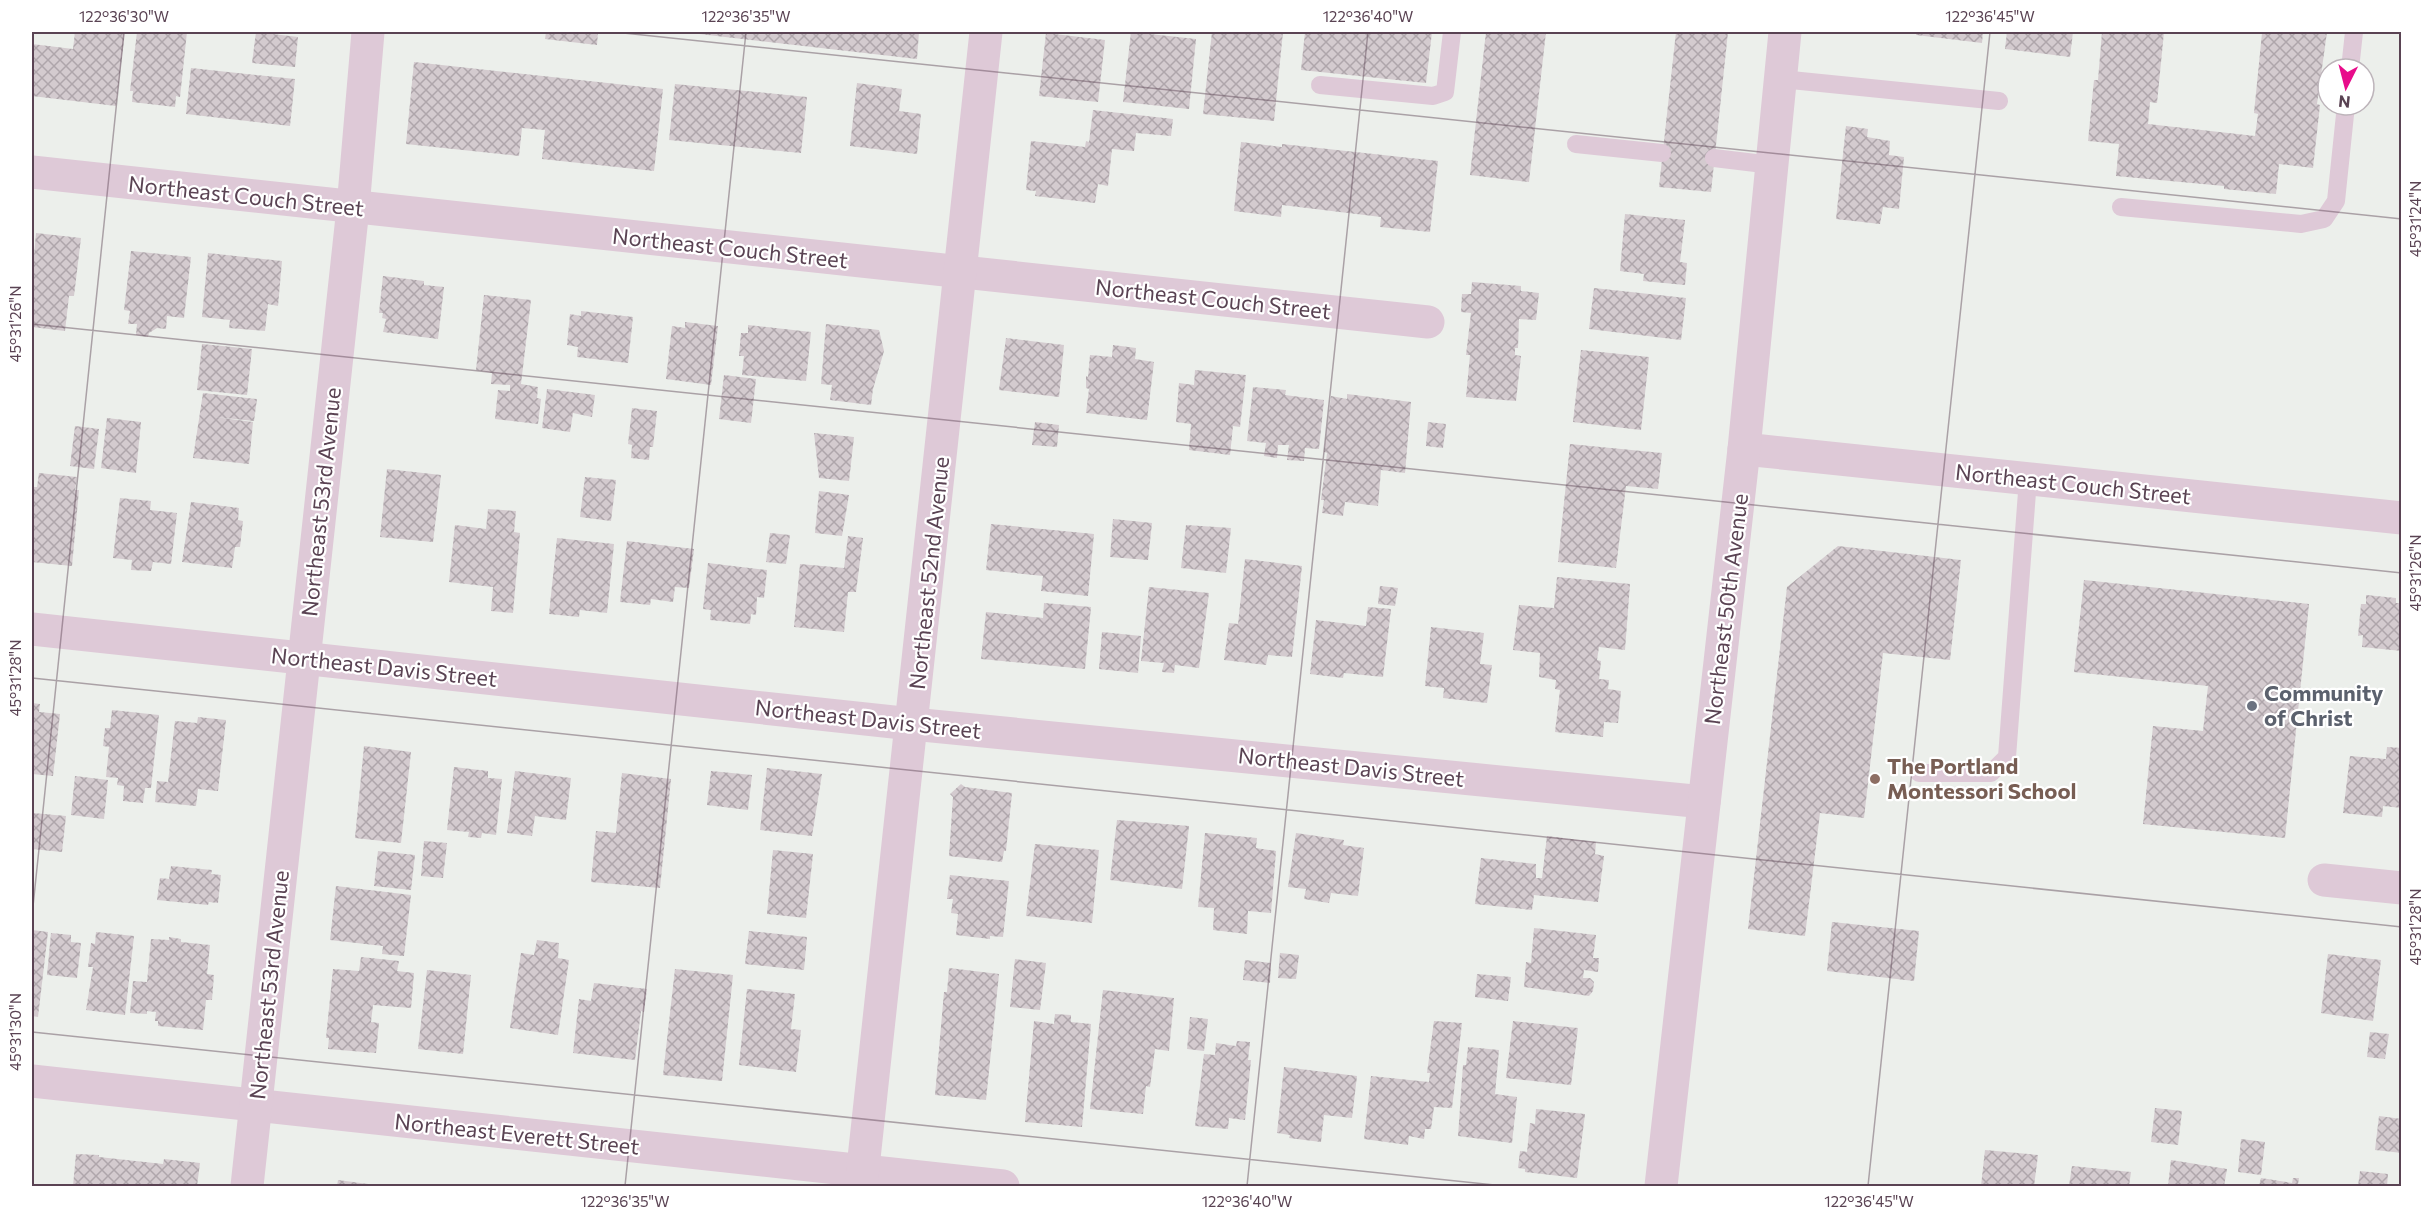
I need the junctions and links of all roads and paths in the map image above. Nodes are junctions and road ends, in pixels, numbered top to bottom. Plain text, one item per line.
1 (368, 32) edge
2 (986, 32) edge
3 (1452, 32) edge
4 (1785, 32) edge
5 (2354, 32) edge
6 (2351, 57) edge
7 (1781, 79) junction
8 (1320, 85) dead end
9 (1999, 101) dead end
10 (2345, 117) edge
11 (1576, 144) dead end
12 (1662, 153) dead end
13 (1714, 158) dead end
14 (1772, 165) junction
15 (32, 172) edge
16 (2121, 207) dead end
17 (353, 208) junction
18 (961, 272) junction
19 (1428, 322) dead end
20 (1744, 449) junction
21 (2028, 479) junction
22 (2402, 518) edge
23 (32, 629) edge
24 (304, 658) junction
25 (912, 724) junction
26 (1920, 773) dead end
27 (1704, 802) junction
28 (2324, 880) dead end
29 (2402, 888) edge
30 (32, 1081) edge
31 (256, 1105) junction
32 (861, 1179) edge
33 (247, 1186) edge
34 (1003, 1186) edge
35 (1661, 1186) edge

1 - 17 street, Northeast 53rd Avenue
2 - 18 street, Northeast 52nd Avenue
3 - 8 lane
4 - 7 street, Northeast 50th Avenue
5 - 6 lane
7 - 9 lane
7 - 14 street, Northeast 50th Avenue
10 - 16 lane
11 - 12 lane
13 - 14 lane
14 - 20 street, Northeast 50th Avenue
15 - 17 street, Northeast Couch Street
17 - 18 street, Northeast Couch Street
17 - 24 street, Northeast 53rd Avenue
18 - 19 street, Northeast Couch Street
18 - 25 street, Northeast 52nd Avenue
20 - 21 street, Northeast Couch Street
20 - 27 street, Northeast 50th Avenue
21 - 22 street, Northeast Couch Street
21 - 26 lane
23 - 24 street, Northeast Davis Street
24 - 25 street, Northeast Davis Street
24 - 31 street, Northeast 53rd Avenue
25 - 27 street, Northeast Davis Street
25 - 32 street, Northeast 52nd Avenue
27 - 35 street, Northeast 50th Avenue
28 - 29 street
30 - 31 street, Northeast Everett Street
31 - 32 street, Northeast Everett Street
31 - 33 street, Northeast 53rd Avenue
32 - 34 street, Northeast Everett Street

